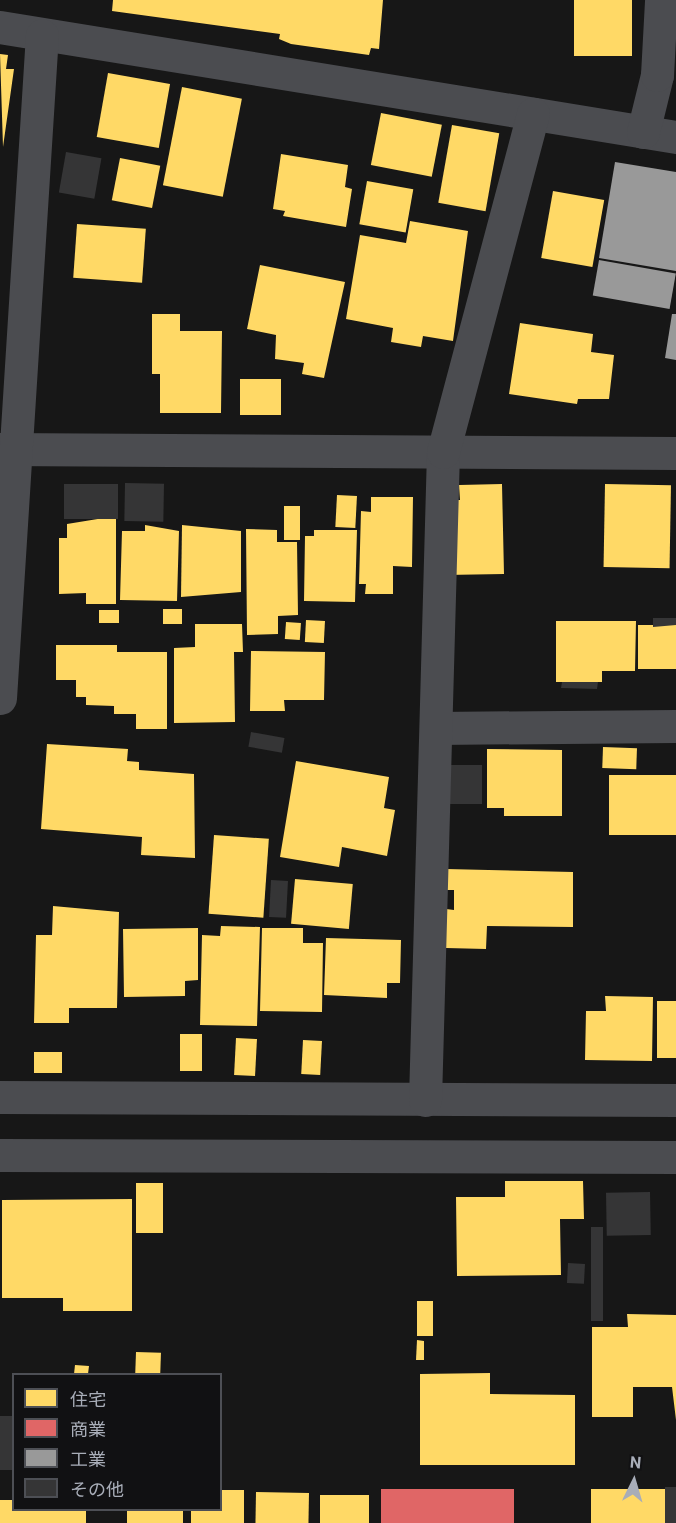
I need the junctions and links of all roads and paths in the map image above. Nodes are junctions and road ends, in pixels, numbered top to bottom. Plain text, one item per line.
1 (661, 0) edge
2 (0, 27) edge
3 (42, 35) junction
4 (533, 114) junction
5 (643, 132) junction
6 (676, 137) edge
7 (9, 449) edge
8 (443, 452) junction
9 (676, 453) edge
10 (0, 698) edge
11 (676, 726) edge
12 (436, 728) junction
13 (0, 1097) edge
14 (425, 1100) junction
15 (676, 1100) edge
16 (0, 1155) edge
17 (676, 1156) edge

1 - 5 street
2 - 3 street
3 - 4 street
3 - 7 street
4 - 5 street
4 - 8 street
5 - 6 street
7 - 8 street
7 - 10 street
8 - 9 street
8 - 12 street
11 - 12 street
12 - 14 street
13 - 14 street
14 - 15 street
16 - 17 street

